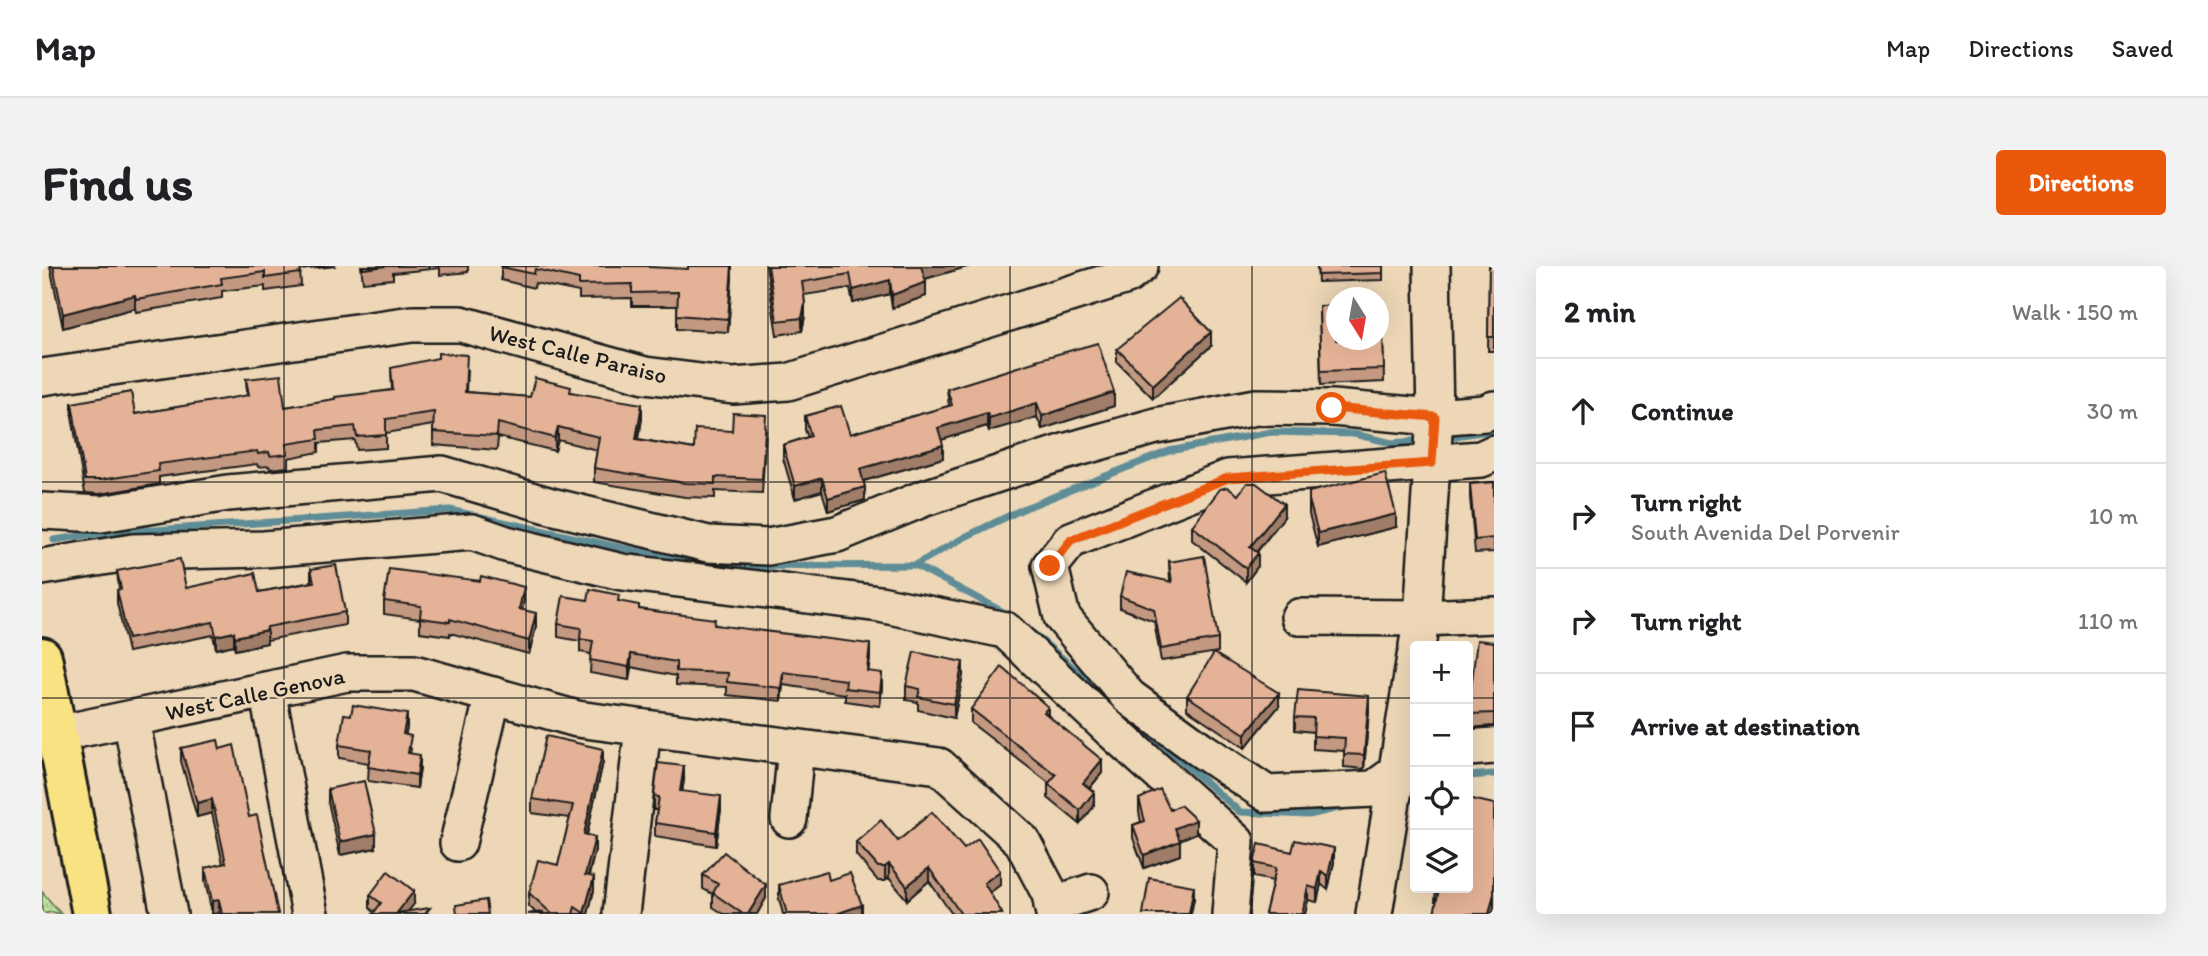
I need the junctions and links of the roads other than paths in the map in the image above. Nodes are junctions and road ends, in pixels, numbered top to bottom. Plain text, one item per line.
1 (1140, 266) edge
2 (1432, 266) edge
3 (42, 377) edge
4 (1494, 409) edge
5 (1435, 417) junction
6 (1494, 453) edge
7 (1432, 463) junction
8 (42, 511) edge
9 (42, 567) edge
10 (1494, 615) edge
11 (1299, 617) dead end
12 (1419, 632) edge
13 (42, 657) edge
14 (267, 690) junction
15 (1410, 694) edge
16 (493, 695) junction
17 (131, 719) junction
18 (643, 728) junction
19 (57, 734) junction
20 (1494, 746) edge
21 (796, 748) junction
22 (1473, 748) edge
23 (1399, 776) edge
24 (789, 819) dead end
25 (458, 843) dead end
26 (1091, 892) dead end
27 (1053, 909) edge
28 (92, 914) edge
29 (169, 914) edge
30 (310, 914) edge
31 (621, 914) edge
32 (1230, 914) edge
33 (1374, 914) edge

1 - 3 street, West Calle Paraiso
2 - 5 street
4 - 5 street
5 - 7 street
5 - 8 street
6 - 7 street
7 - 12 street
7 - 23 street
9 - 32 street
10 - 12 street
11 - 12 street
13 - 19 main road
14 - 16 street, West Calle Genova
14 - 17 street, West Calle Genova
14 - 30 street
15 - 23 street
16 - 18 street, West Calle Genova
16 - 25 street
17 - 19 street, West Calle Genova
17 - 29 street
18 - 21 street, West Calle Genova
18 - 31 street
19 - 28 main road
20 - 22 street
21 - 24 street
21 - 27 street, West Calle Genova
23 - 33 street
26 - 27 street

